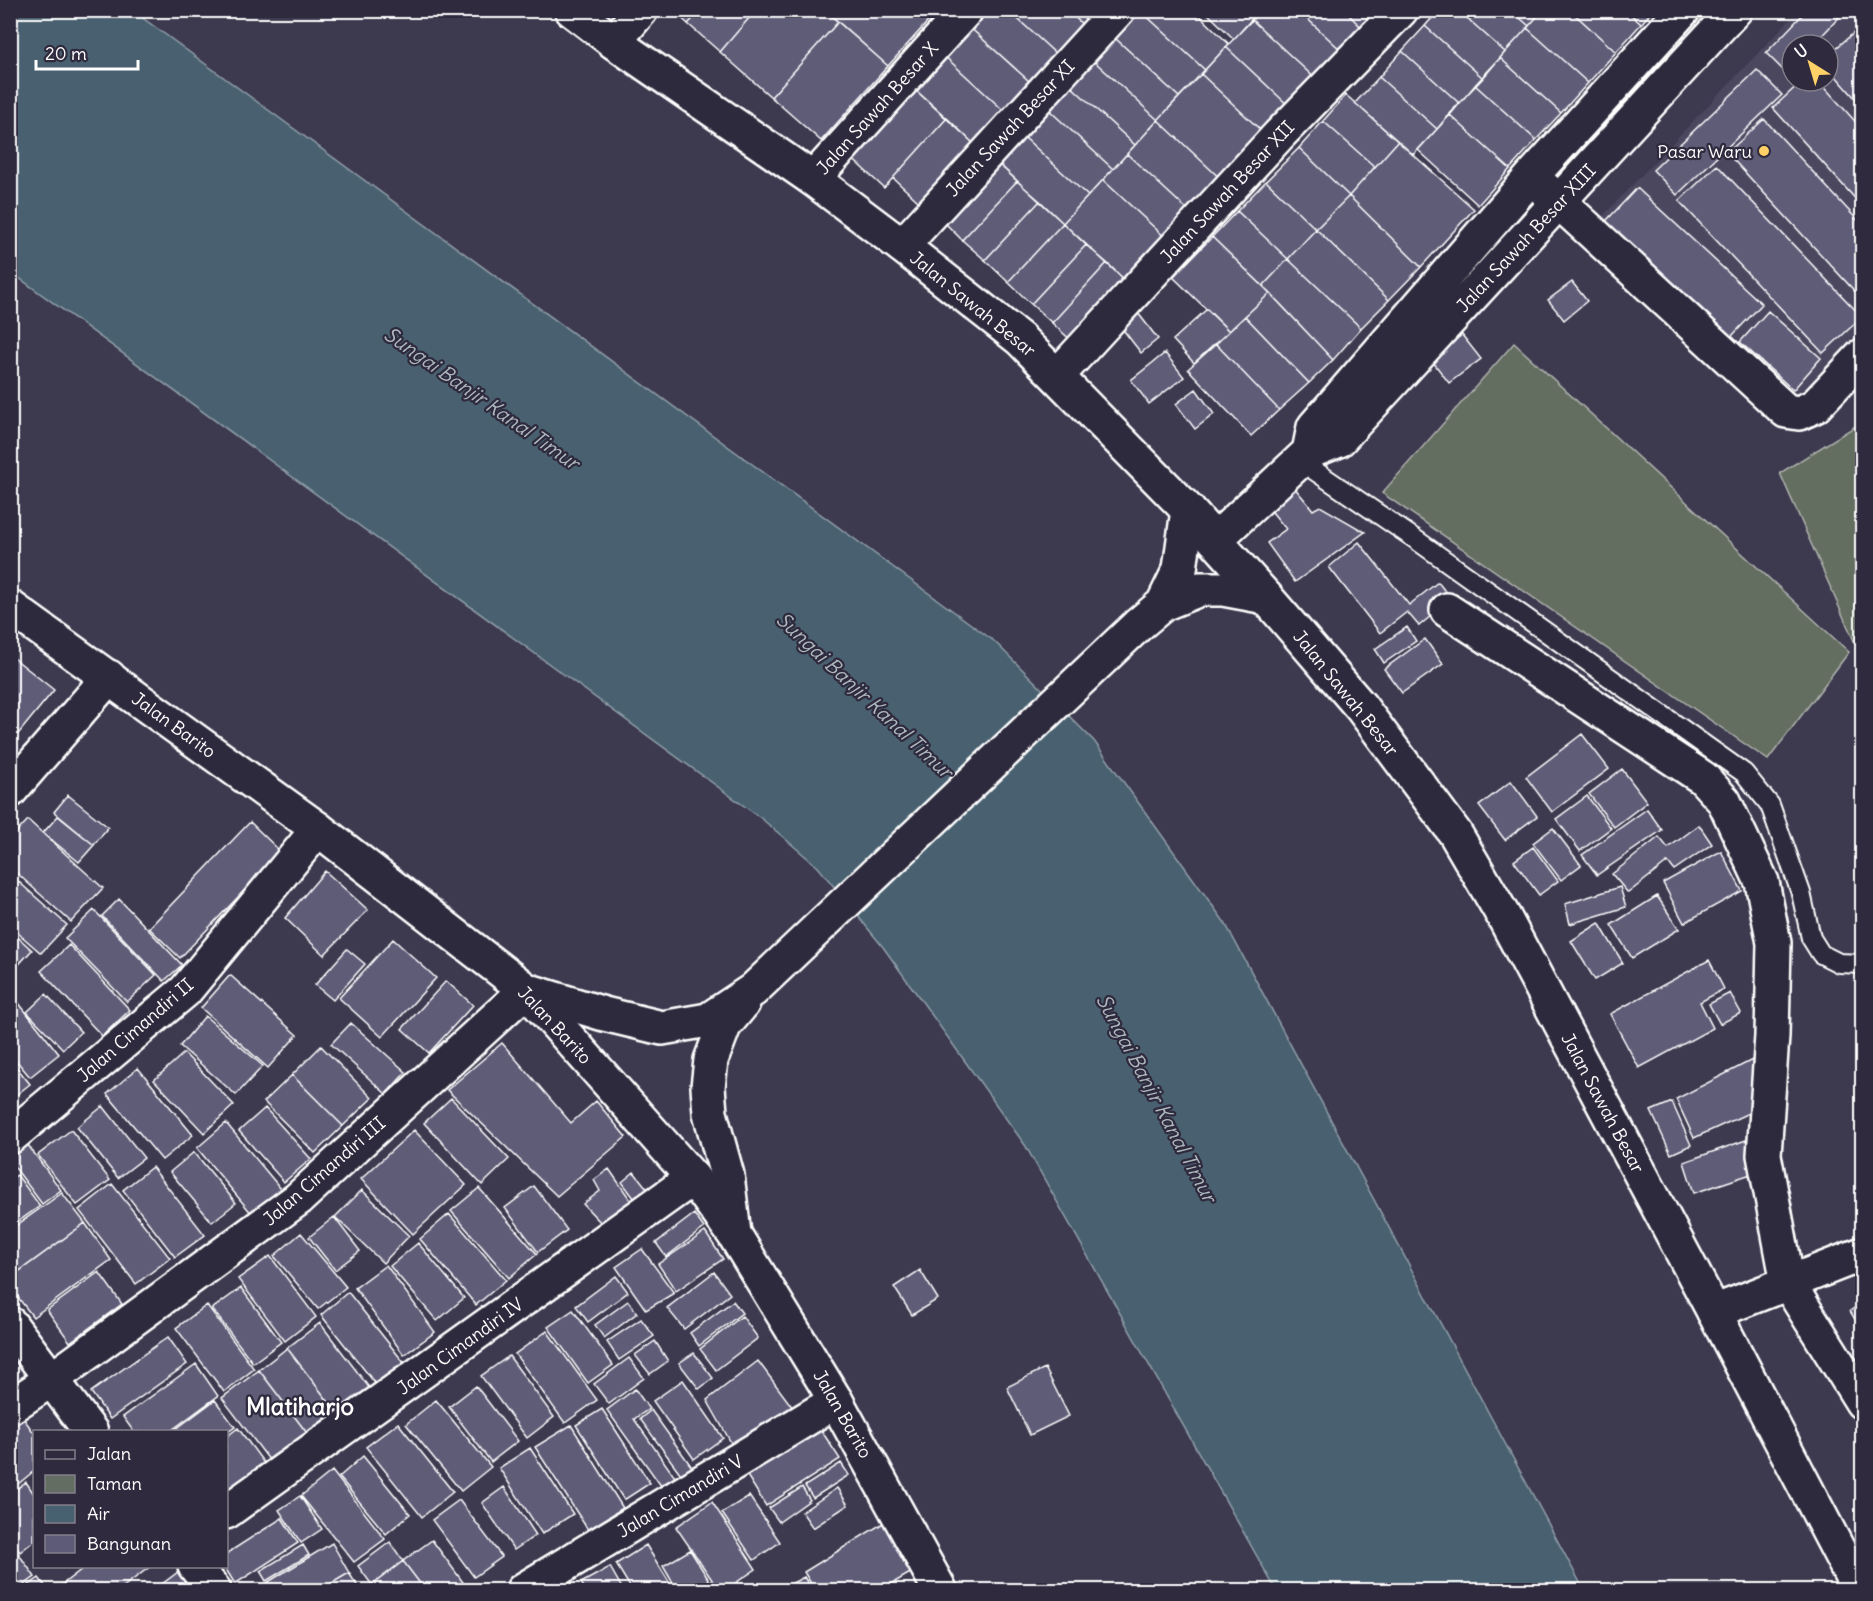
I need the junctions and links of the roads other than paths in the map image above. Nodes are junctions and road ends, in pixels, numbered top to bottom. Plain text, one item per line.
1 (572, 10) edge
2 (641, 10) edge
3 (966, 10) edge
4 (1118, 10) edge
5 (1401, 10) edge
6 (1683, 10) edge
7 (1735, 10) edge
8 (614, 42) junction
9 (1532, 176) junction
10 (813, 179) junction
11 (1559, 202) junction
12 (902, 246) junction
13 (1863, 356) edge
14 (1057, 375) junction
15 (1304, 456) junction
16 (1188, 510) junction
17 (1215, 540) junction
18 (1266, 597) junction
19 (1163, 604) junction
20 (10, 607) edge
21 (1448, 610) dead end
22 (109, 677) junction
23 (10, 791) edge
24 (318, 829) junction
25 (1863, 964) edge
26 (526, 990) junction
27 (753, 990) junction
28 (10, 1137) edge
29 (693, 1178) junction
30 (734, 1234) junction
31 (1863, 1254) edge
32 (1788, 1283) junction
33 (1714, 1312) junction
34 (10, 1324) edge
35 (52, 1379) junction
36 (837, 1401) junction
37 (1863, 1402) edge
38 (10, 1407) edge
39 (91, 1430) edge
40 (228, 1511) edge
41 (197, 1568) edge
42 (214, 1590) edge
43 (523, 1590) edge
44 (940, 1590) edge
45 (1859, 1590) edge

1 - 8 street, Jalan Sawah Besar
2 - 8 street
3 - 10 street, Jalan Sawah Besar X
4 - 12 street, Jalan Sawah Besar XI
5 - 14 street, Jalan Sawah Besar XII
6 - 9 street, Jalan Sawah Besar XIII
7 - 11 street, Jalan Sawah Besar XIII
8 - 10 street, Jalan Sawah Besar
9 - 11 street
9 - 15 street, Jalan Sawah Besar XIII
10 - 12 street, Jalan Sawah Besar
11 - 13 street
11 - 15 street, Jalan Sawah Besar XIII
12 - 14 street, Jalan Sawah Besar
14 - 16 street, Jalan Sawah Besar
15 - 17 street, Jalan Sawah Besar XIII
15 - 25 lane
16 - 17 street, Jalan Sawah Besar
16 - 19 street
17 - 18 street, Jalan Sawah Besar
18 - 19 street
18 - 33 street, Jalan Sawah Besar
19 - 27 street
20 - 22 street, Jalan Barito
21 - 32 street
22 - 23 street
22 - 24 street, Jalan Barito
24 - 26 street, Jalan Barito
24 - 28 street, Jalan Cimandiri II
26 - 27 street
26 - 29 street, Jalan Barito
26 - 35 street, Jalan Cimandiri III
27 - 30 street
29 - 30 street, Jalan Barito
29 - 40 street, Jalan Cimandiri IV
30 - 36 street, Jalan Barito
31 - 32 street
32 - 33 street
32 - 37 street
33 - 45 street, Jalan Sawah Besar
34 - 35 street
35 - 38 street, Jalan Cimandiri III
35 - 39 street
36 - 43 street, Jalan Cimandiri V
36 - 44 street, Jalan Barito
41 - 42 street

